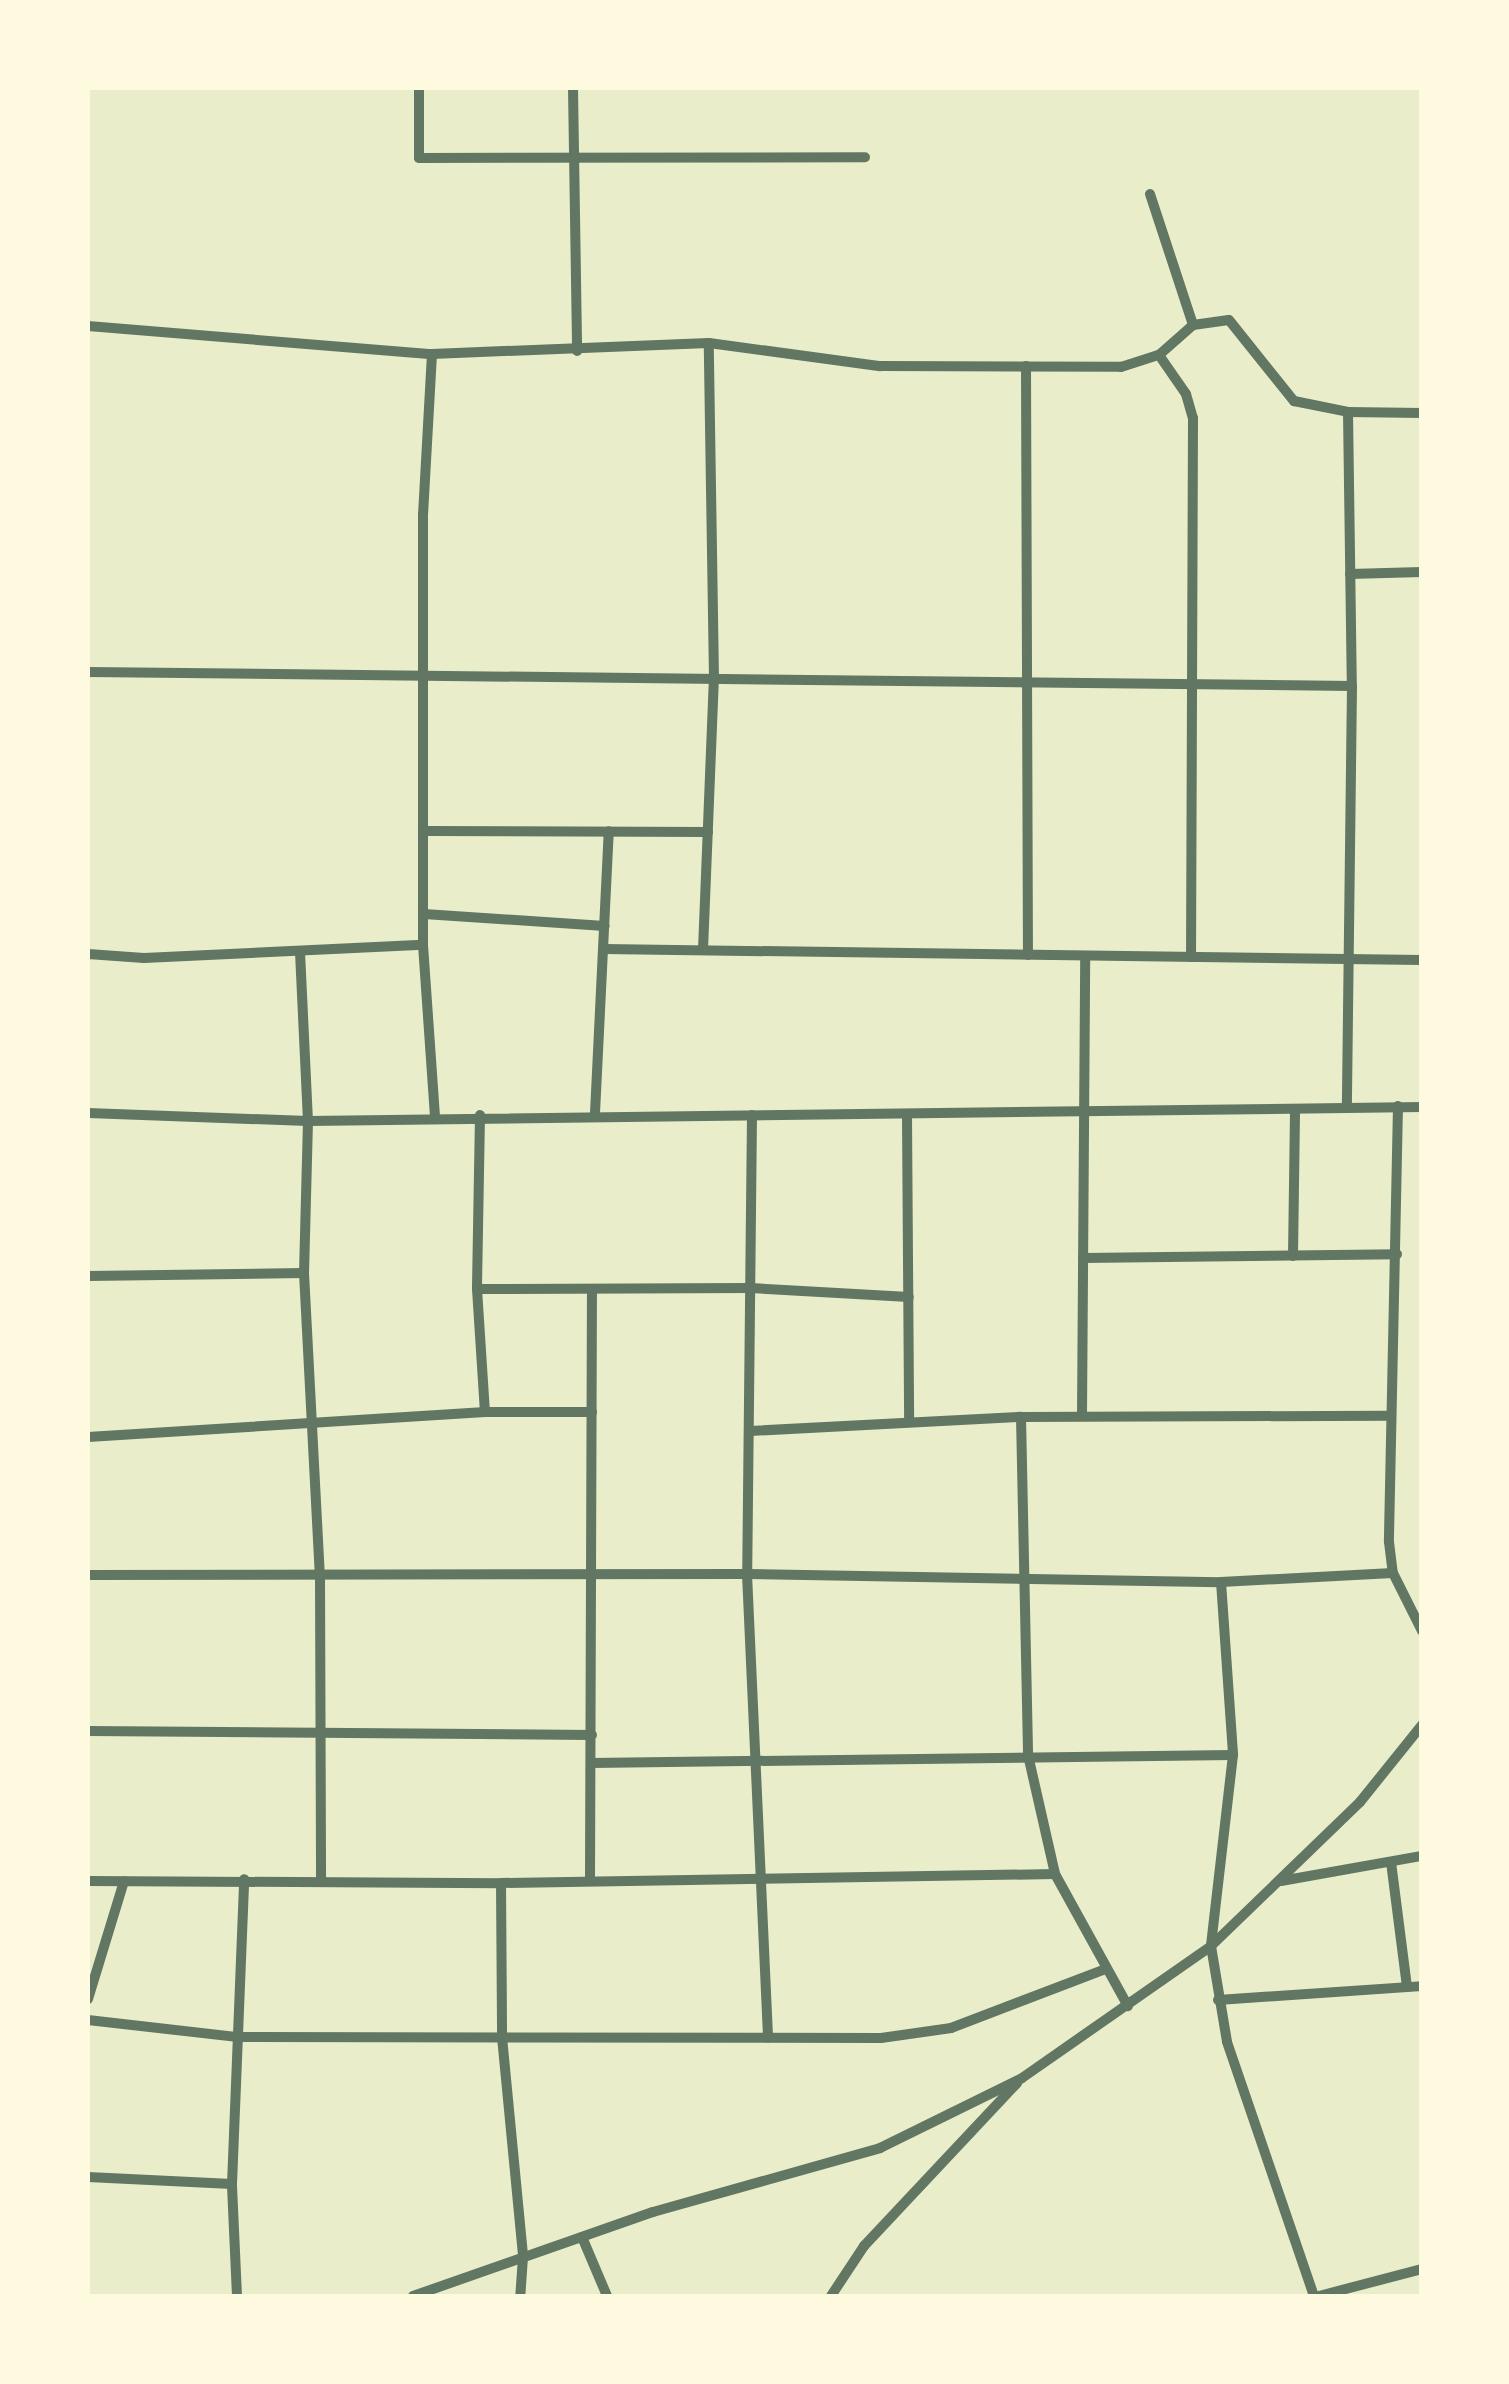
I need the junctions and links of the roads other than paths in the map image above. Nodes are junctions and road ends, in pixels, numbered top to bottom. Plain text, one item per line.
1 (420, 88) edge
2 (573, 88) edge
3 (571, 153) junction
4 (866, 157) dead end
5 (1150, 194) dead end
6 (1193, 325) junction
7 (88, 326) edge
8 (709, 343) junction
9 (577, 351) junction
10 (432, 354) junction
11 (1158, 355) junction
12 (1026, 366) junction
13 (1348, 412) junction
14 (1422, 412) edge
15 (1422, 572) edge
16 (1350, 574) junction
17 (88, 672) edge
18 (423, 678) junction
19 (714, 679) junction
20 (1024, 686) junction
21 (1352, 686) junction
22 (1190, 688) junction
23 (426, 831) junction
24 (609, 832) junction
25 (708, 832) junction
26 (424, 914) junction
27 (606, 926) junction
28 (423, 946) junction
29 (604, 948) junction
30 (702, 950) junction
31 (300, 952) junction
32 (88, 954) edge
33 (1028, 955) junction
34 (1347, 956) junction
35 (1191, 957) junction
36 (1085, 958) junction
37 (1422, 960) edge
38 (1398, 1106) junction
39 (1422, 1106) edge
40 (1347, 1107) junction
41 (88, 1113) edge
42 (1296, 1113) junction
43 (595, 1114) junction
44 (1083, 1114) junction
45 (480, 1115) junction
46 (752, 1115) junction
47 (435, 1116) junction
48 (907, 1116) junction
49 (308, 1121) junction
50 (1397, 1254) junction
51 (1293, 1256) junction
52 (1083, 1258) junction
53 (304, 1273) junction
54 (88, 1276) edge
55 (752, 1288) junction
56 (477, 1289) junction
57 (592, 1291) junction
58 (909, 1297) junction
59 (485, 1412) junction
60 (592, 1412) junction
61 (1082, 1416) junction
62 (1389, 1416) junction
63 (1021, 1417) junction
64 (909, 1420) junction
65 (312, 1422) junction
66 (750, 1431) junction
67 (88, 1437) edge
68 (1393, 1572) junction
69 (747, 1574) junction
70 (594, 1575) junction
71 (88, 1576) edge
72 (1028, 1577) junction
73 (320, 1578) junction
74 (1221, 1582) junction
75 (1422, 1631) edge
76 (1422, 1724) edge
77 (88, 1730) edge
78 (592, 1735) junction
79 (320, 1736) junction
80 (1233, 1754) junction
81 (1028, 1755) junction
82 (754, 1761) junction
83 (591, 1763) junction
84 (1422, 1856) edge
85 (1391, 1862) junction
86 (1055, 1874) junction
87 (244, 1879) junction
88 (321, 1880) junction
89 (590, 1880) junction
90 (88, 1881) edge
91 (124, 1881) junction
92 (761, 1881) junction
93 (1280, 1882) junction
94 (501, 1883) junction
95 (1210, 1946) junction
96 (1103, 1970) junction
97 (1422, 1986) edge
98 (1407, 1987) junction
99 (88, 2000) edge
100 (1218, 2000) junction
101 (1128, 2006) junction
102 (88, 2020) edge
103 (238, 2037) junction
104 (502, 2038) junction
105 (768, 2038) junction
106 (1022, 2078) junction
107 (88, 2176) edge
108 (232, 2184) junction
109 (582, 2236) junction
110 (523, 2257) junction
111 (1422, 2269) edge
112 (237, 2296) edge
113 (413, 2296) edge
114 (520, 2296) edge
115 (606, 2296) edge
116 (832, 2296) edge
117 (1316, 2296) edge

1 - 3 street
2 - 3 street
3 - 4 street
3 - 9 street
5 - 6 street
6 - 11 street
6 - 13 street
7 - 10 street
8 - 9 street
8 - 12 street
8 - 19 street
9 - 10 street
10 - 18 street
11 - 12 street
11 - 22 street
12 - 20 street
13 - 14 street
13 - 16 street
15 - 16 street
16 - 21 street
17 - 18 street
18 - 19 street
18 - 23 street
19 - 20 street
19 - 25 street
20 - 22 street
20 - 33 street
21 - 22 street
21 - 34 street
22 - 35 street
23 - 24 street
23 - 26 street
24 - 25 street
24 - 27 street
25 - 30 street
26 - 27 street
26 - 28 street
27 - 29 street
28 - 31 street
28 - 47 street
29 - 30 street
29 - 43 street
30 - 33 street
31 - 32 street
31 - 49 street
33 - 36 street
34 - 35 street
34 - 37 street
34 - 40 street
35 - 36 street
36 - 44 street
38 - 39 street
38 - 40 street
38 - 50 street
40 - 42 street
41 - 49 street
42 - 44 street
42 - 51 street
43 - 45 street
43 - 46 street
44 - 48 street
44 - 52 street
45 - 47 street
45 - 56 street
46 - 48 street
46 - 55 street
47 - 49 street
48 - 58 street
49 - 53 street
50 - 51 street
50 - 62 street
51 - 52 street
52 - 61 street
53 - 54 street
53 - 65 street
55 - 57 street
55 - 58 street
55 - 66 street
56 - 57 street
56 - 59 street
57 - 60 street
58 - 64 street
59 - 60 street
59 - 65 street
60 - 70 street
61 - 62 street
61 - 63 street
62 - 68 street
63 - 64 street
63 - 72 street
64 - 66 street
65 - 67 street
65 - 73 street
66 - 69 street
68 - 74 street
68 - 75 street
69 - 70 street
69 - 72 street
69 - 82 street
70 - 73 street
70 - 78 street
71 - 73 street
72 - 74 street
72 - 81 street
73 - 79 street
74 - 80 street
76 - 93 street
77 - 79 street
78 - 79 street
78 - 83 street
79 - 88 street
80 - 81 street
80 - 95 street
81 - 82 street
81 - 86 street
82 - 83 street
82 - 92 street
83 - 89 street
84 - 85 street
85 - 93 street
85 - 98 street
86 - 92 street
86 - 96 street
87 - 88 street
87 - 91 street
87 - 103 street
88 - 94 street
89 - 92 street
89 - 94 street
90 - 91 street
91 - 99 street
92 - 105 street
93 - 95 street
94 - 104 street
95 - 100 street
95 - 101 street
96 - 101 street
96 - 105 street
97 - 98 street
98 - 100 street
100 - 117 street
101 - 106 street
102 - 103 street
103 - 104 street
103 - 108 street
104 - 105 street
104 - 110 street
106 - 109 street
106 - 116 street
107 - 108 street
108 - 112 street
109 - 110 street
109 - 115 street
110 - 113 street
110 - 114 street
111 - 117 street

